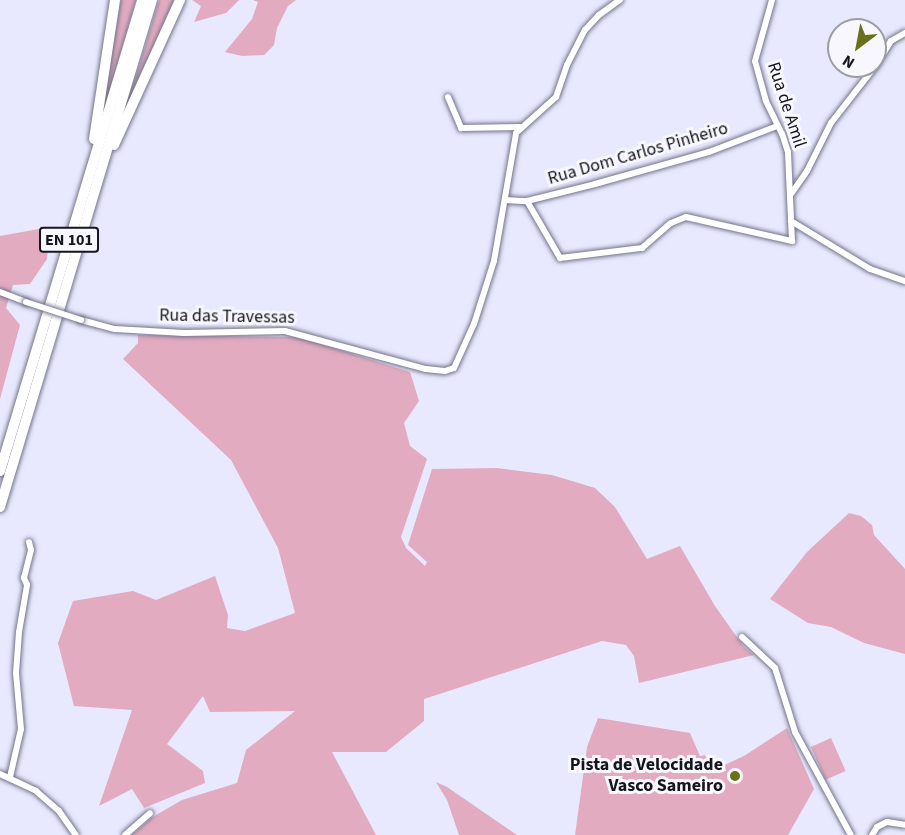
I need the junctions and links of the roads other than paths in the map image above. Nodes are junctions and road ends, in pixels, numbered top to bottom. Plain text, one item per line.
1 (116, 0) edge
2 (142, 0) edge
3 (152, 0) edge
4 (180, 0) edge
5 (620, 0) edge
6 (772, 0) edge
7 (905, 33) edge
8 (448, 97) dead end
9 (777, 126) junction
10 (520, 127) junction
11 (791, 195) junction
12 (505, 200) junction
13 (527, 201) junction
14 (790, 221) junction
15 (79, 240) junction
16 (65, 253) junction
17 (905, 281) edge
18 (0, 292) edge
19 (0, 471) edge
20 (0, 507) edge
21 (29, 542) dead end
22 (742, 637) dead end
23 (0, 774) edge
24 (10, 777) junction
25 (150, 813) dead end
26 (905, 825) edge
27 (76, 835) edge
28 (125, 835) edge
29 (851, 835) edge
30 (872, 835) edge

1 - 16 highway
2 - 16 highway, EN 101
3 - 15 highway, EN 101
4 - 15 highway
5 - 10 street
6 - 9 street, Rua de Amil
7 - 11 street
8 - 10 street
9 - 11 street, Rua de Amil
9 - 13 street, Rua Dom Carlos Pinheiro
10 - 12 street
11 - 14 street, Rua de Amil
12 - 13 street, Rua Dom Carlos Pinheiro
12 - 18 street, Rua das Travessas, bridge
13 - 14 street, Rua de Amil
14 - 17 street
15 - 20 highway, EN 101
16 - 19 highway, EN 101
21 - 24 street
22 - 29 street
23 - 24 street
24 - 27 street
25 - 28 street
26 - 30 street

